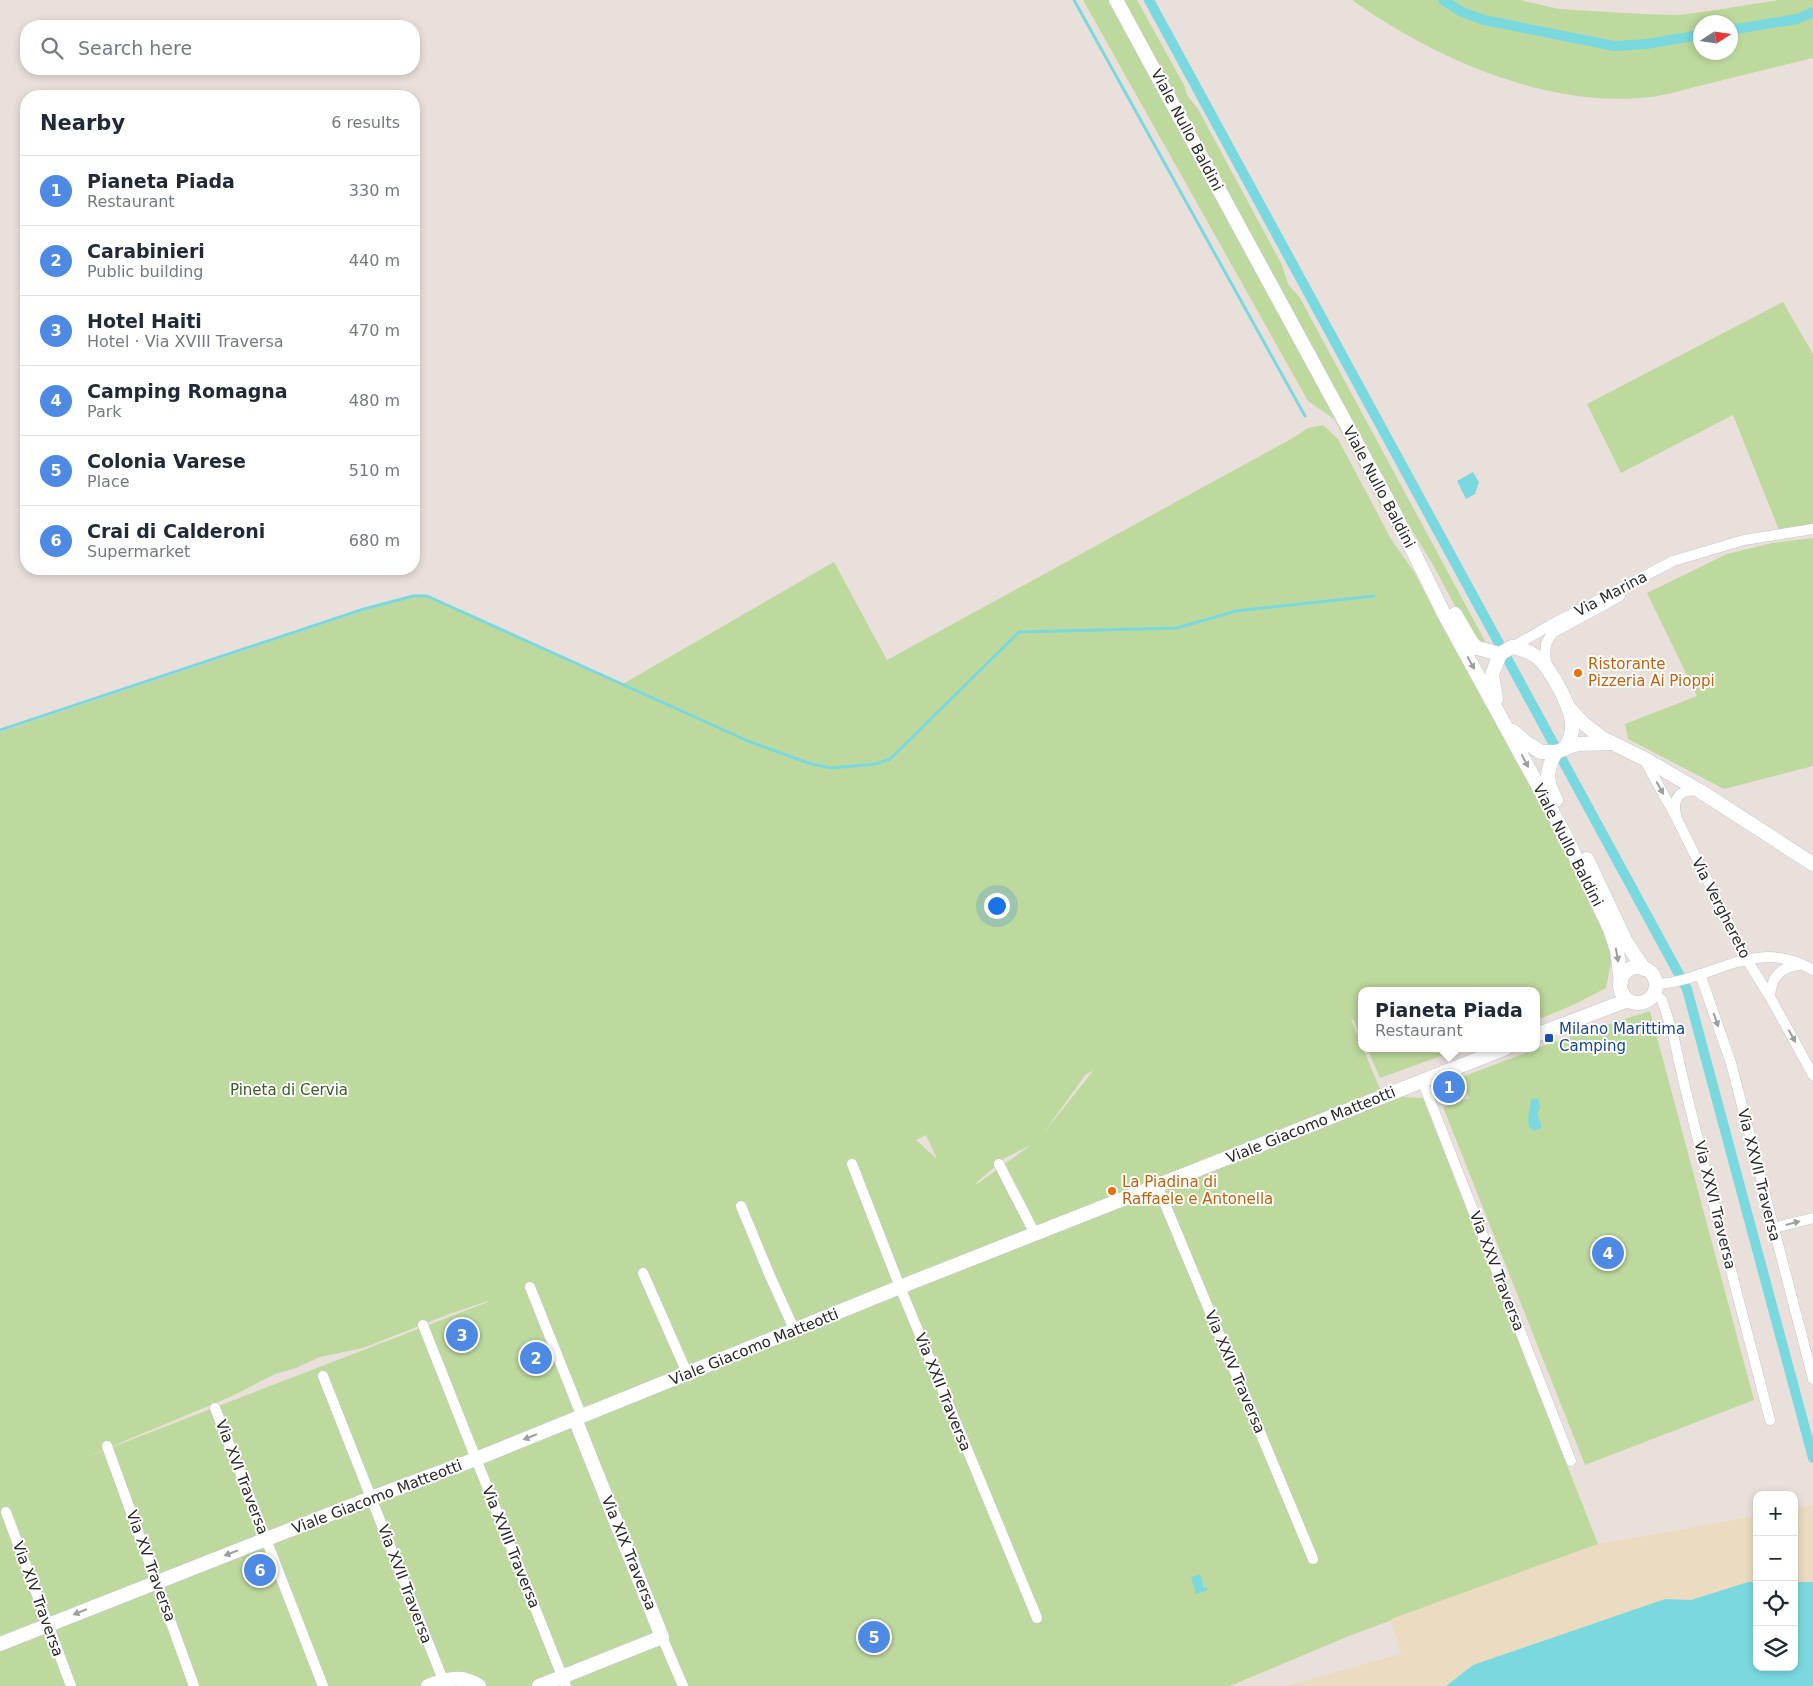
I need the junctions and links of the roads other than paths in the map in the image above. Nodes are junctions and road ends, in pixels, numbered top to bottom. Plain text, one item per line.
1 (1116, 0) edge
2 (1393, 510) junction
3 (1813, 529) edge
4 (1713, 548) junction
5 (1506, 650) junction
6 (1548, 670) junction
7 (1569, 708) junction
8 (1502, 718) junction
9 (1610, 744) junction
10 (1561, 750) junction
11 (1643, 758) junction
12 (1700, 791) junction
13 (1676, 817) junction
14 (1813, 864) edge
15 (1747, 960) junction
16 (1803, 964) junction
17 (1644, 969) junction
18 (1813, 970) edge
19 (1697, 975) junction
20 (1655, 989) junction
21 (1623, 991) junction
22 (1770, 997) junction
23 (1540, 1033) edge
24 (1496, 1052) edge
25 (1813, 1075) edge
26 (1422, 1080) junction
27 (852, 1164) dead end
28 (1000, 1164) dead end
29 (1157, 1185) junction
30 (741, 1206) dead end
31 (1813, 1218) edge
32 (1773, 1228) junction
33 (1034, 1234) junction
34 (642, 1274) dead end
35 (530, 1287) dead end
36 (900, 1287) junction
37 (423, 1325) dead end
38 (795, 1331) junction
39 (688, 1375) junction
40 (323, 1376) dead end
41 (1813, 1379) edge
42 (215, 1408) dead end
43 (579, 1418) junction
44 (1770, 1420) dead end
45 (107, 1446) dead end
46 (476, 1459) junction
47 (1571, 1461) dead end
48 (371, 1498) junction
49 (6, 1512) dead end
50 (266, 1539) junction
51 (1313, 1559) dead end
52 (157, 1581) junction
53 (1037, 1618) dead end
54 (48, 1625) junction
55 (662, 1637) junction
56 (0, 1644) edge
57 (443, 1680) junction
58 (564, 1681) edge
59 (71, 1686) edge
60 (194, 1686) edge
61 (323, 1686) edge
62 (428, 1686) edge
63 (479, 1686) edge
64 (539, 1686) edge
65 (683, 1686) edge

1 - 2 street, Viale Nullo Baldini
2 - 5 street
2 -> 8 street, Viale Nullo Baldini
3 - 4 street, Via Marina
4 - 5 street, Via Marina
4 - 6 street, Via Marina
5 - 6 street
5 - 8 street
6 - 7 street
7 - 9 street
7 - 10 street
8 - 10 street
8 -> 21 street, Viale Nullo Baldini
9 - 10 street
9 - 11 street
10 - 17 street, Viale Nullo Baldini
11 - 12 street
11 -> 13 street, Via Verghereto
12 - 13 street
12 - 14 street
13 - 15 street, Via Verghereto
15 - 16 street
15 - 19 street
15 - 22 street, Via Verghereto
16 - 18 street
16 - 22 street
17 - 20 street
17 - 21 street
19 - 20 street
19 -> 32 street, Via XXVII Traversa
20 - 21 street
20 - 44 street, Via XXVI Traversa
21 - 23 street
22 -> 25 street, Via Verghereto
24 - 26 street, Viale Giacomo Matteotti
26 - 29 street, Viale Giacomo Matteotti
26 - 47 street, Via XXV Traversa
27 - 36 street, Via XXII Traversa
28 - 33 street
29 - 33 street, Viale Giacomo Matteotti
29 - 51 street, Via XXIV Traversa
30 - 38 street
32 -> 31 street
32 - 41 street, Via XXVII Traversa
33 - 36 street, Viale Giacomo Matteotti
34 - 39 street
35 - 43 street, Via XIX Traversa
36 - 38 street, Viale Giacomo Matteotti
36 - 53 street, Via XXII Traversa
37 - 46 street, Via XVIII Traversa
38 - 39 street, Viale Giacomo Matteotti
39 - 43 street, Viale Giacomo Matteotti
40 - 48 street, Via XVII Traversa
42 - 50 street, Via XVI Traversa
43 -> 46 street, Viale Giacomo Matteotti
43 - 55 street, Via XIX Traversa
45 - 52 street, Via XV Traversa
46 - 48 street, Viale Giacomo Matteotti
46 - 58 street, Via XVIII Traversa
48 - 50 street, Viale Giacomo Matteotti
48 - 57 street, Via XVII Traversa
49 - 54 street, Via XIV Traversa
50 -> 52 street, Viale Giacomo Matteotti
50 - 61 street, Via XVI Traversa
52 -> 54 street, Viale Giacomo Matteotti
52 - 60 street, Via XV Traversa
54 - 56 street, Viale Giacomo Matteotti
54 - 59 street, Via XIV Traversa
55 - 58 street
55 - 65 street, Via XIX Traversa
57 - 62 street
57 - 63 street
58 - 64 street

